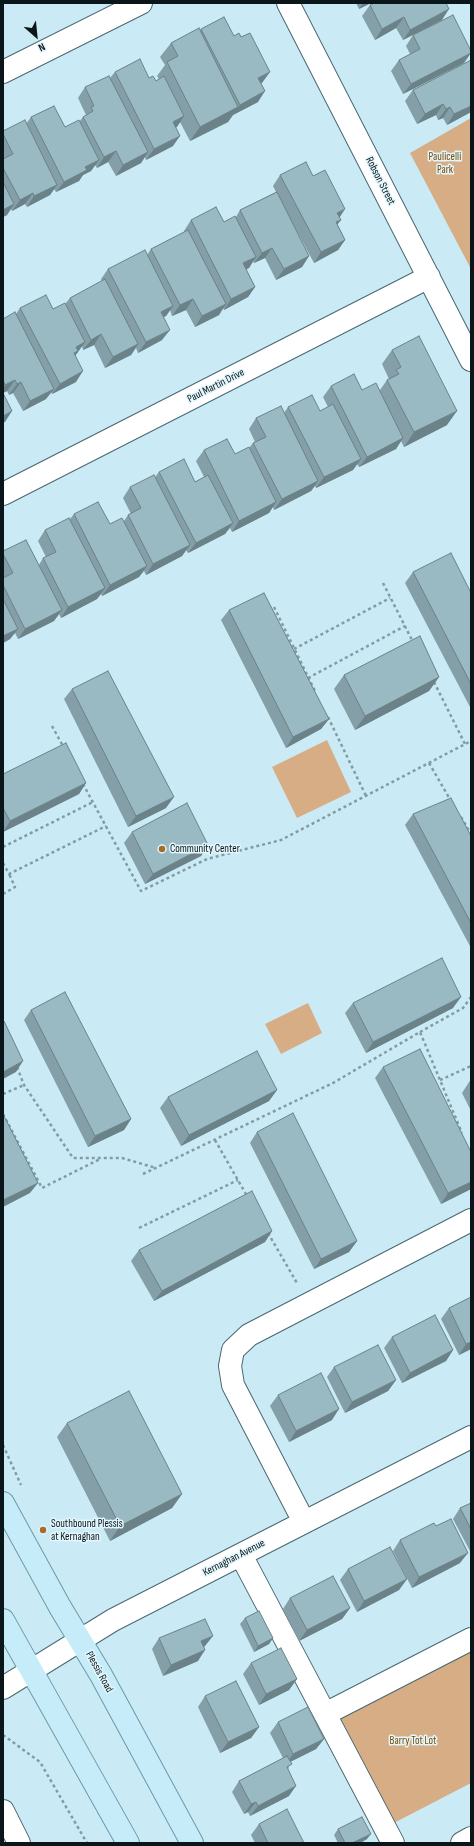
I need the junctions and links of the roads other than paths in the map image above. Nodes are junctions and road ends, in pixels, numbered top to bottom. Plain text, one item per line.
1 (141, 3) edge
2 (288, 3) edge
3 (3, 72) edge
4 (429, 277) junction
5 (471, 360) edge
6 (3, 494) edge
7 (471, 1220) edge
8 (471, 1437) edge
9 (3, 1503) edge
10 (304, 1522) junction
11 (241, 1555) junction
12 (3, 1620) edge
13 (471, 1639) edge
14 (81, 1640) junction
15 (31, 1671) junction
16 (3, 1688) edge
17 (325, 1714) junction
18 (3, 1811) edge
19 (471, 1838) edge
20 (19, 1843) edge
21 (128, 1843) edge
22 (192, 1843) edge
23 (392, 1843) edge
24 (462, 1843) edge

1 - 3 street
2 - 4 street, Robson Street
4 - 5 street, Robson Street
4 - 6 street, Paul Martin Drive
7 - 10 street
8 - 10 street, Kernaghan Avenue
9 - 14 main road, Plessis Road
10 - 11 street, Kernaghan Avenue
11 - 14 street, Kernaghan Avenue
11 - 17 street
12 - 15 main road
13 - 17 street
14 - 15 street, Kernaghan Avenue
14 - 22 main road, Plessis Road
15 - 16 street, Kernaghan Avenue
15 - 21 main road
17 - 23 street
18 - 20 street
19 - 24 street

